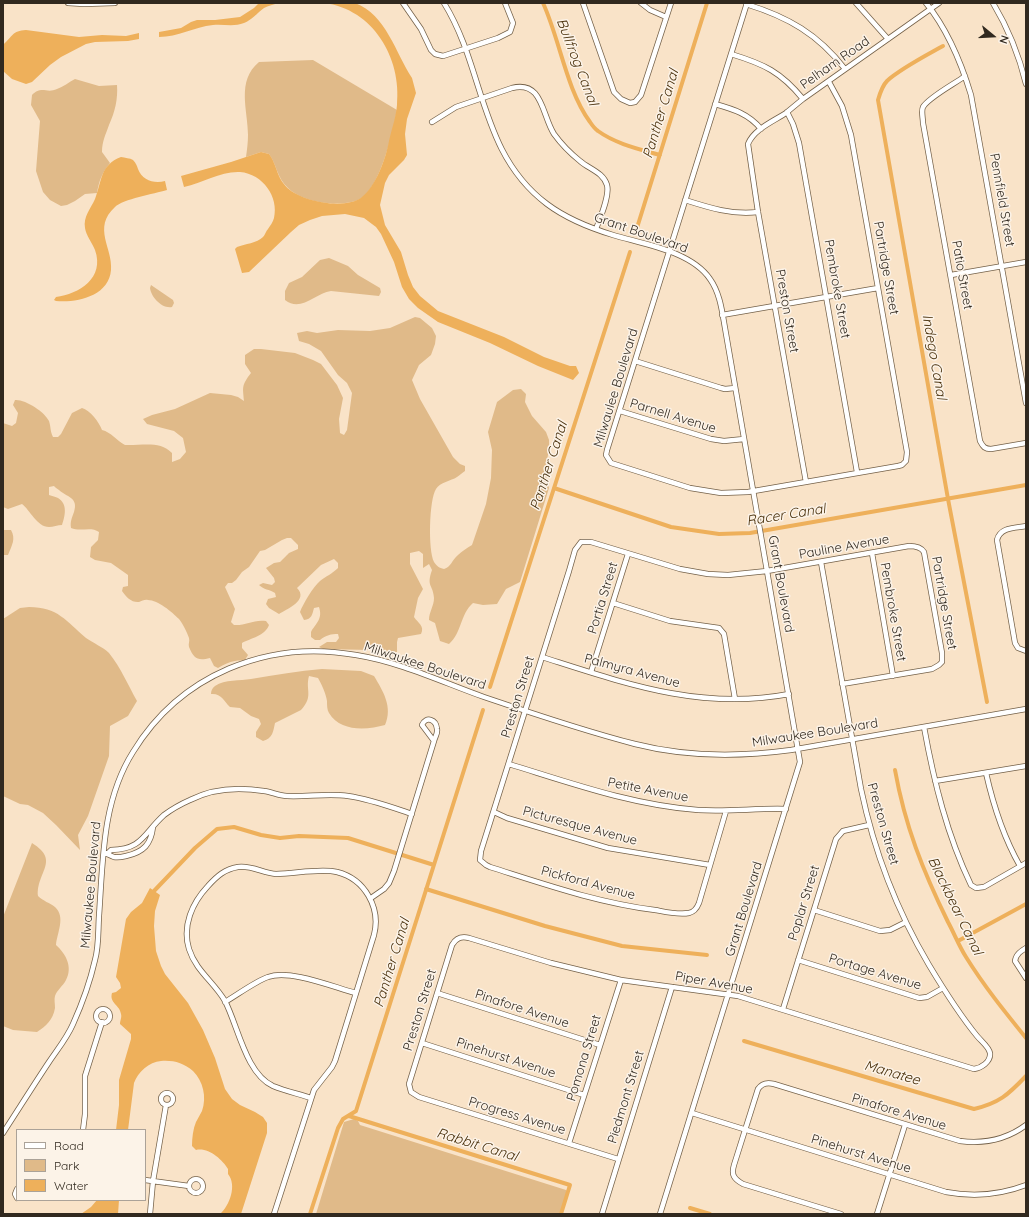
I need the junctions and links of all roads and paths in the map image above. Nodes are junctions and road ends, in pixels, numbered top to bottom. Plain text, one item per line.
1 (68, 3) edge
2 (115, 3) edge
3 (403, 3) edge
4 (444, 3) edge
5 (505, 3) edge
6 (583, 3) edge
7 (641, 3) edge
8 (670, 3) edge
9 (856, 3) edge
10 (926, 3) edge
11 (939, 3) edge
12 (993, 3) edge
13 (746, 4) edge
14 (931, 9) junction
15 (666, 17) junction
16 (888, 39) junction
17 (465, 49) junction
18 (731, 54) junction
19 (846, 69) junction
20 (965, 76) junction
21 (829, 82) junction
22 (1026, 84) edge
23 (482, 98) junction
24 (803, 99) junction
25 (715, 104) junction
26 (786, 112) junction
27 (432, 122) dead end
28 (761, 129) junction
29 (748, 144) joint
30 (685, 200) junction
31 (758, 212) junction
32 (596, 229) junction
33 (669, 252) junction
34 (1026, 262) edge
35 (1002, 267) junction
36 (951, 275) junction
37 (878, 288) junction
38 (827, 297) junction
39 (776, 307) junction
40 (722, 315) junction
41 (635, 361) junction
42 (735, 388) junction
43 (1026, 403) edge
44 (620, 411) junction
45 (744, 440) junction
46 (1026, 443) edge
47 (906, 461) joint
48 (858, 472) junction
49 (806, 482) junction
50 (753, 491) junction
51 (1026, 526) edge
52 (582, 542) joint
53 (922, 549) joint
54 (872, 553) junction
55 (628, 554) junction
56 (821, 562) junction
57 (767, 571) junction
58 (613, 603) junction
59 (1026, 651) edge
60 (542, 657) junction
61 (591, 672) junction
62 (893, 676) junction
63 (842, 684) junction
64 (789, 694) junction
65 (735, 699) junction
66 (1026, 709) edge
67 (525, 710) junction
68 (924, 727) junction
69 (852, 740) junction
70 (434, 742) junction
71 (798, 749) junction
72 (509, 764) junction
73 (1026, 766) edge
74 (986, 773) junction
75 (935, 782) junction
76 (786, 809) junction
77 (726, 811) junction
78 (494, 812) junction
79 (412, 814) junction
80 (869, 825) junction
81 (153, 827) junction
82 (131, 847) junction
83 (105, 853) junction
84 (134, 854) junction
85 (480, 860) joint
86 (1026, 863) edge
87 (710, 865) junction
88 (1020, 866) junction
89 (371, 898) junction
90 (814, 910) junction
91 (906, 922) junction
92 (459, 938) joint
93 (1026, 948) edge
94 (798, 960) junction
95 (1026, 978) edge
96 (621, 980) junction
97 (672, 987) junction
98 (943, 988) junction
99 (356, 993) junction
100 (437, 993) junction
101 (729, 994) junction
102 (225, 1002) junction
103 (783, 1009) junction
104 (102, 1022) dead end
105 (422, 1043) junction
106 (600, 1045) junction
107 (984, 1065) joint
108 (411, 1092) joint
109 (584, 1094) junction
110 (311, 1098) junction
111 (166, 1105) dead end
112 (692, 1113) junction
113 (906, 1125) junction
114 (1026, 1125) edge
115 (82, 1129) edge
116 (745, 1130) junction
117 (3, 1133) edge
118 (569, 1143) junction
119 (618, 1160) junction
120 (889, 1174) junction
121 (146, 1180) edge
122 (153, 1181) junction
123 (1026, 1185) edge
124 (189, 1186) dead end
125 (150, 1214) edge
126 (274, 1214) edge
127 (602, 1214) edge
128 (660, 1214) edge
129 (841, 1214) edge
130 (877, 1214) edge

1 - 2 street
3 - 17 street
4 - 17 street, Grant Boulevard
5 - 17 street
6 - 15 street
7 - 15 street
8 - 15 street
9 - 16 street
10 - 14 street, Pennfield Street
11 - 14 street, Pelham Road
12 - 22 street
13 - 18 street
13 - 19 street
14 - 16 street, Pelham Road
14 - 20 street, Pennfield Street
16 - 19 street, Pelham Road
17 - 23 street, Grant Boulevard
18 - 24 street
18 - 25 street
19 - 21 street, Pelham Road
20 - 35 street, Pennfield Street
20 - 36 street, Patio Street
21 - 24 street, Pelham Road
21 - 37 street, Partridge Street
23 - 27 street
23 - 32 street, Grant Boulevard
23 - 32 street
24 - 26 street, Pelham Road
25 - 28 street
25 - 30 street
26 - 28 street, Pelham Road
26 - 38 street, Pembroke Street
28 - 29 street, Pelham Road
29 - 31 street, Preston Street
30 - 31 street
30 - 33 street
31 - 39 street, Preston Street
32 - 33 street, Grant Boulevard
33 - 40 street, Grant Boulevard
33 - 41 street, Milwaulee Boulevard
34 - 35 street
35 - 36 street
35 - 43 street, Pennfield Street
36 - 46 street, Patio Street
37 - 38 street
37 - 47 street, Partridge Street
38 - 39 street
38 - 48 street, Pembroke Street
39 - 40 street
39 - 49 street, Preston Street
40 - 42 street, Grant Boulevard
41 - 42 street
41 - 44 street, Milwaulee Boulevard
42 - 45 street, Grant Boulevard
44 - 45 street, Parnell Avenue
44 - 50 street, Milwaulee Boulevard
45 - 50 street, Grant Boulevard
47 - 48 street, Milwaulee Boulevard
48 - 49 street, Milwaulee Boulevard
49 - 50 street, Milwaulee Boulevard
50 - 57 street, Grant Boulevard
51 - 59 street
52 - 55 street, Pauline Avenue
52 - 60 street, Preston Street
53 - 54 street, Pauline Avenue
53 - 62 street, Partridge Street
54 - 56 street, Pauline Avenue
54 - 62 street, Pembroke Street
55 - 57 street, Pauline Avenue
55 - 58 street, Portia Street
56 - 57 street, Pauline Avenue
56 - 63 street, Preston Street
57 - 64 street, Grant Boulevard
58 - 61 street, Portia Street
58 - 65 street
60 - 61 street, Palmyra Avenue
60 - 67 street, Preston Street
61 - 65 street, Palmyra Avenue
62 - 63 street
63 - 69 street, Preston Street
64 - 65 street, Palmyra Avenue
64 - 71 street, Grant Boulevard
66 - 68 street, Milwaukee Boulevard
67 - 71 street, Milwaukee Boulevard
67 - 72 street, Preston Street
67 - 83 street, Milwaukee Boulevard
68 - 69 street, Milwaukee Boulevard
68 - 75 street
69 - 71 street, Milwaukee Boulevard
69 - 80 street, Preston Street
70 - 70 street
70 - 79 street
71 - 76 street, Grant Boulevard
72 - 77 street, Petite Avenue
72 - 78 street, Preston Street
73 - 74 street
74 - 75 street
74 - 88 street
75 - 88 street
76 - 77 street, Petite Avenue
76 - 101 street, Grant Boulevard
77 - 87 street
78 - 85 street, Preston Street
78 - 87 street, Picturesque Avenue
79 - 81 street
79 - 89 street
80 - 90 street, Poplar Street
80 - 91 street, Preston Street
81 - 82 street
81 - 84 street
82 - 83 street
82 - 84 street
83 - 84 street
83 - 117 street, Milwaukee Boulevard
85 - 87 street, Pickford Avenue
86 - 88 street
89 - 99 street
89 - 102 street
90 - 91 street
90 - 94 street, Poplar Street
91 - 98 street, Preston Street
92 - 96 street, Piper Avenue
92 - 100 street, Preston Street
93 - 95 street
94 - 98 street, Portage Avenue
94 - 103 street, Poplar Street
96 - 97 street, Piper Avenue
96 - 106 street, Pomona Street
97 - 101 street, Piper Avenue
97 - 119 street, Piedmont Street
98 - 107 street, Preston Street
99 - 102 street
99 - 110 street
100 - 105 street, Preston Street
100 - 106 street, Pinafore Avenue
101 - 103 street, Piper Avenue
101 - 112 street, Grant Boulevard
102 - 110 street
103 - 107 street, Piper Avenue
104 - 115 street
105 - 108 street, Preston Street
105 - 109 street, Pinehurst Avenue
106 - 109 street, Pomona Street
108 - 118 street, Progress Avenue
109 - 118 street, Pomona Street
110 - 126 street
111 - 122 street
112 - 116 street, Pinehurst Avenue
112 - 128 street, Grant Boulevard
113 - 114 street, Pinafore Avenue
113 - 116 street, Pinafore Avenue
113 - 120 street
116 - 120 street, Pinehurst Avenue
116 - 129 street
118 - 119 street, Progress Avenue
119 - 127 street, Piedmont Street
120 - 123 street, Pinehurst Avenue
120 - 130 street
121 - 122 street
122 - 124 street
122 - 125 street

